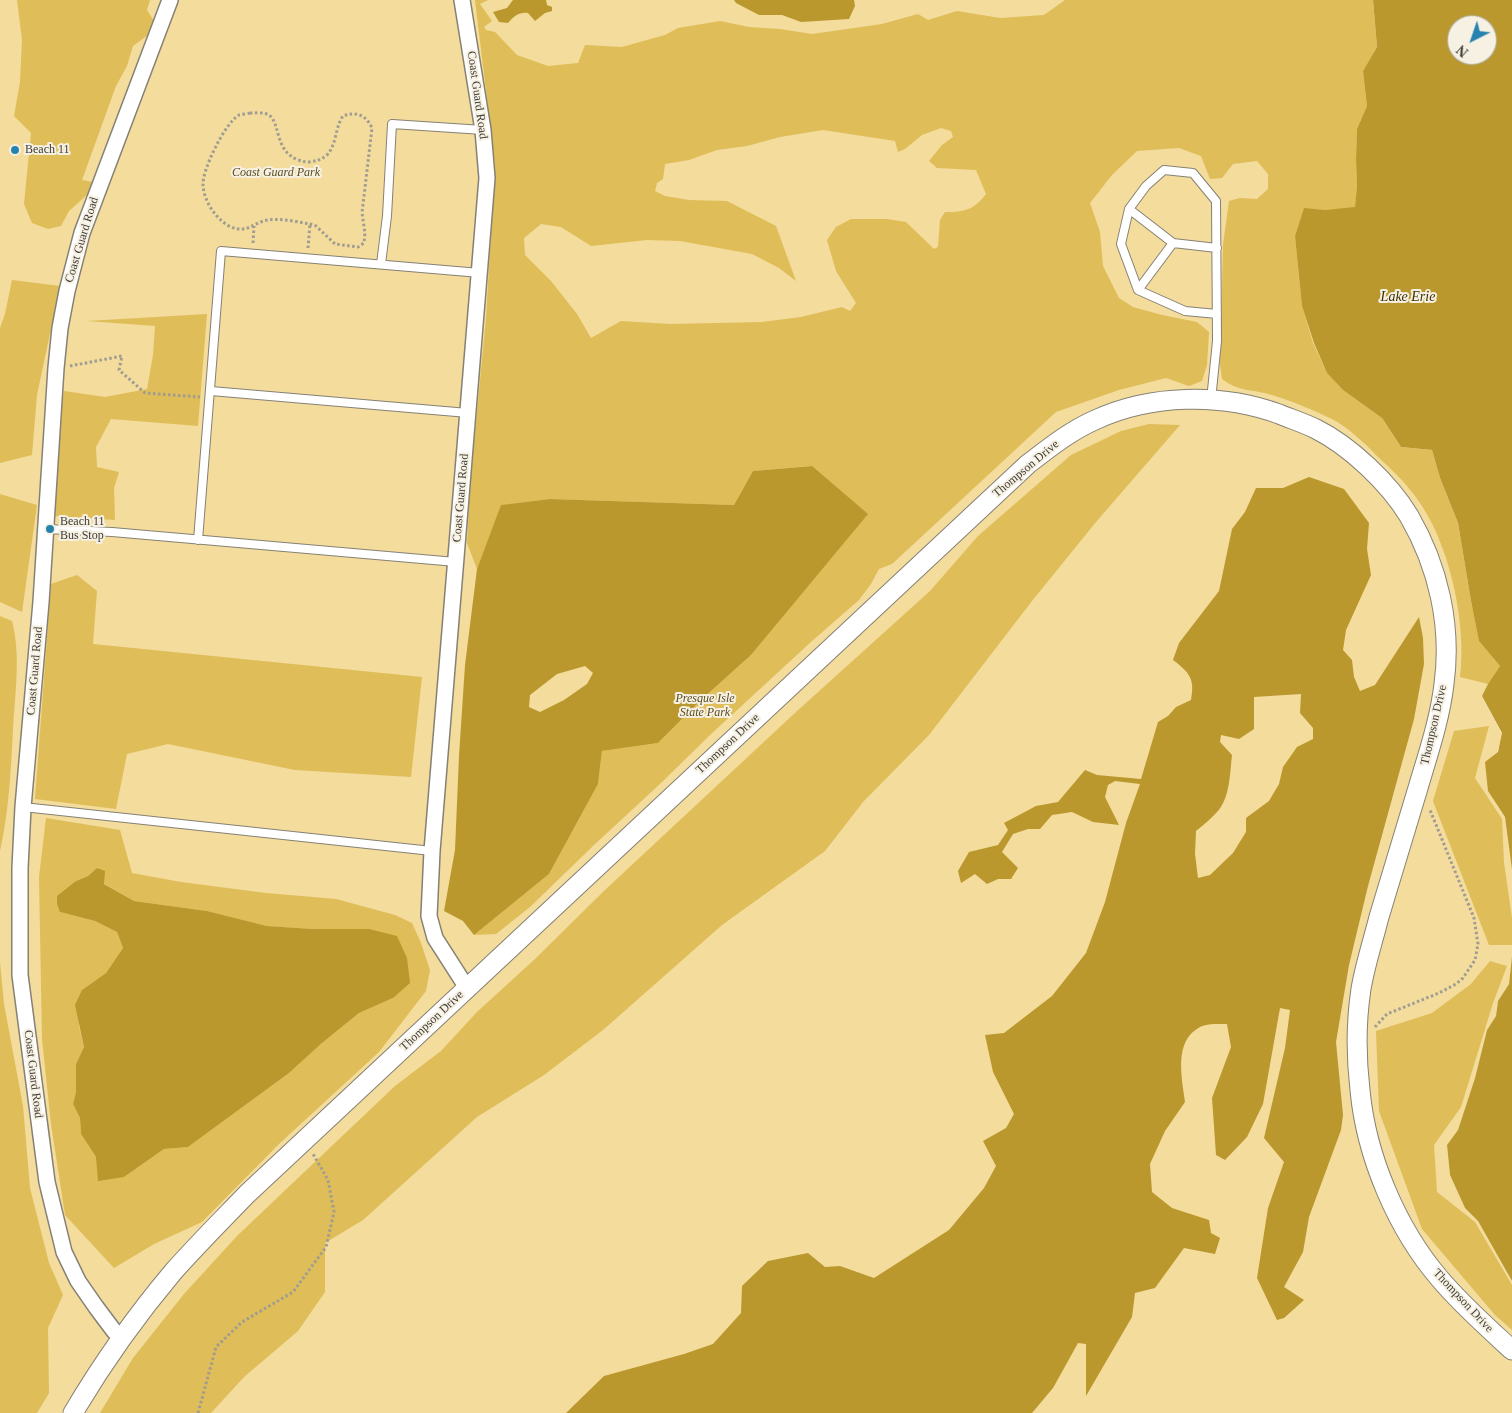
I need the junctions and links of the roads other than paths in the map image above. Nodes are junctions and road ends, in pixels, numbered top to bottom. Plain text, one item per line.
1 (170, 0) edge
2 (462, 0) edge
3 (483, 130) junction
4 (1129, 209) junction
5 (1173, 243) junction
6 (1217, 248) junction
7 (381, 264) junction
8 (480, 273) junction
9 (1138, 290) junction
10 (1217, 314) junction
11 (211, 395) junction
12 (1211, 400) junction
13 (468, 413) junction
14 (46, 528) junction
15 (198, 540) junction
16 (456, 562) junction
17 (23, 807) junction
18 (432, 851) junction
19 (467, 988) junction
20 (122, 1338) junction
21 (1512, 1350) edge
22 (72, 1413) edge

1 - 14 street, Coast Guard Road
2 - 3 street, Coast Guard Road
3 - 7 lane
3 - 8 street, Coast Guard Road
4 - 5 lane
4 - 6 lane
4 - 9 lane
5 - 6 lane
5 - 9 lane
6 - 10 lane
7 - 8 lane
7 - 11 lane
8 - 13 street, Coast Guard Road
9 - 10 lane
10 - 12 lane
11 - 13 lane
11 - 15 lane
12 - 19 street, Thompson Drive
12 - 21 street, Thompson Drive
13 - 16 street, Coast Guard Road
14 - 15 lane
14 - 17 street, Coast Guard Road
15 - 16 lane
16 - 18 street, Coast Guard Road
17 - 18 lane
17 - 20 street, Coast Guard Road
18 - 19 street, Coast Guard Road
19 - 20 street, Thompson Drive
20 - 22 street, Thompson Drive

